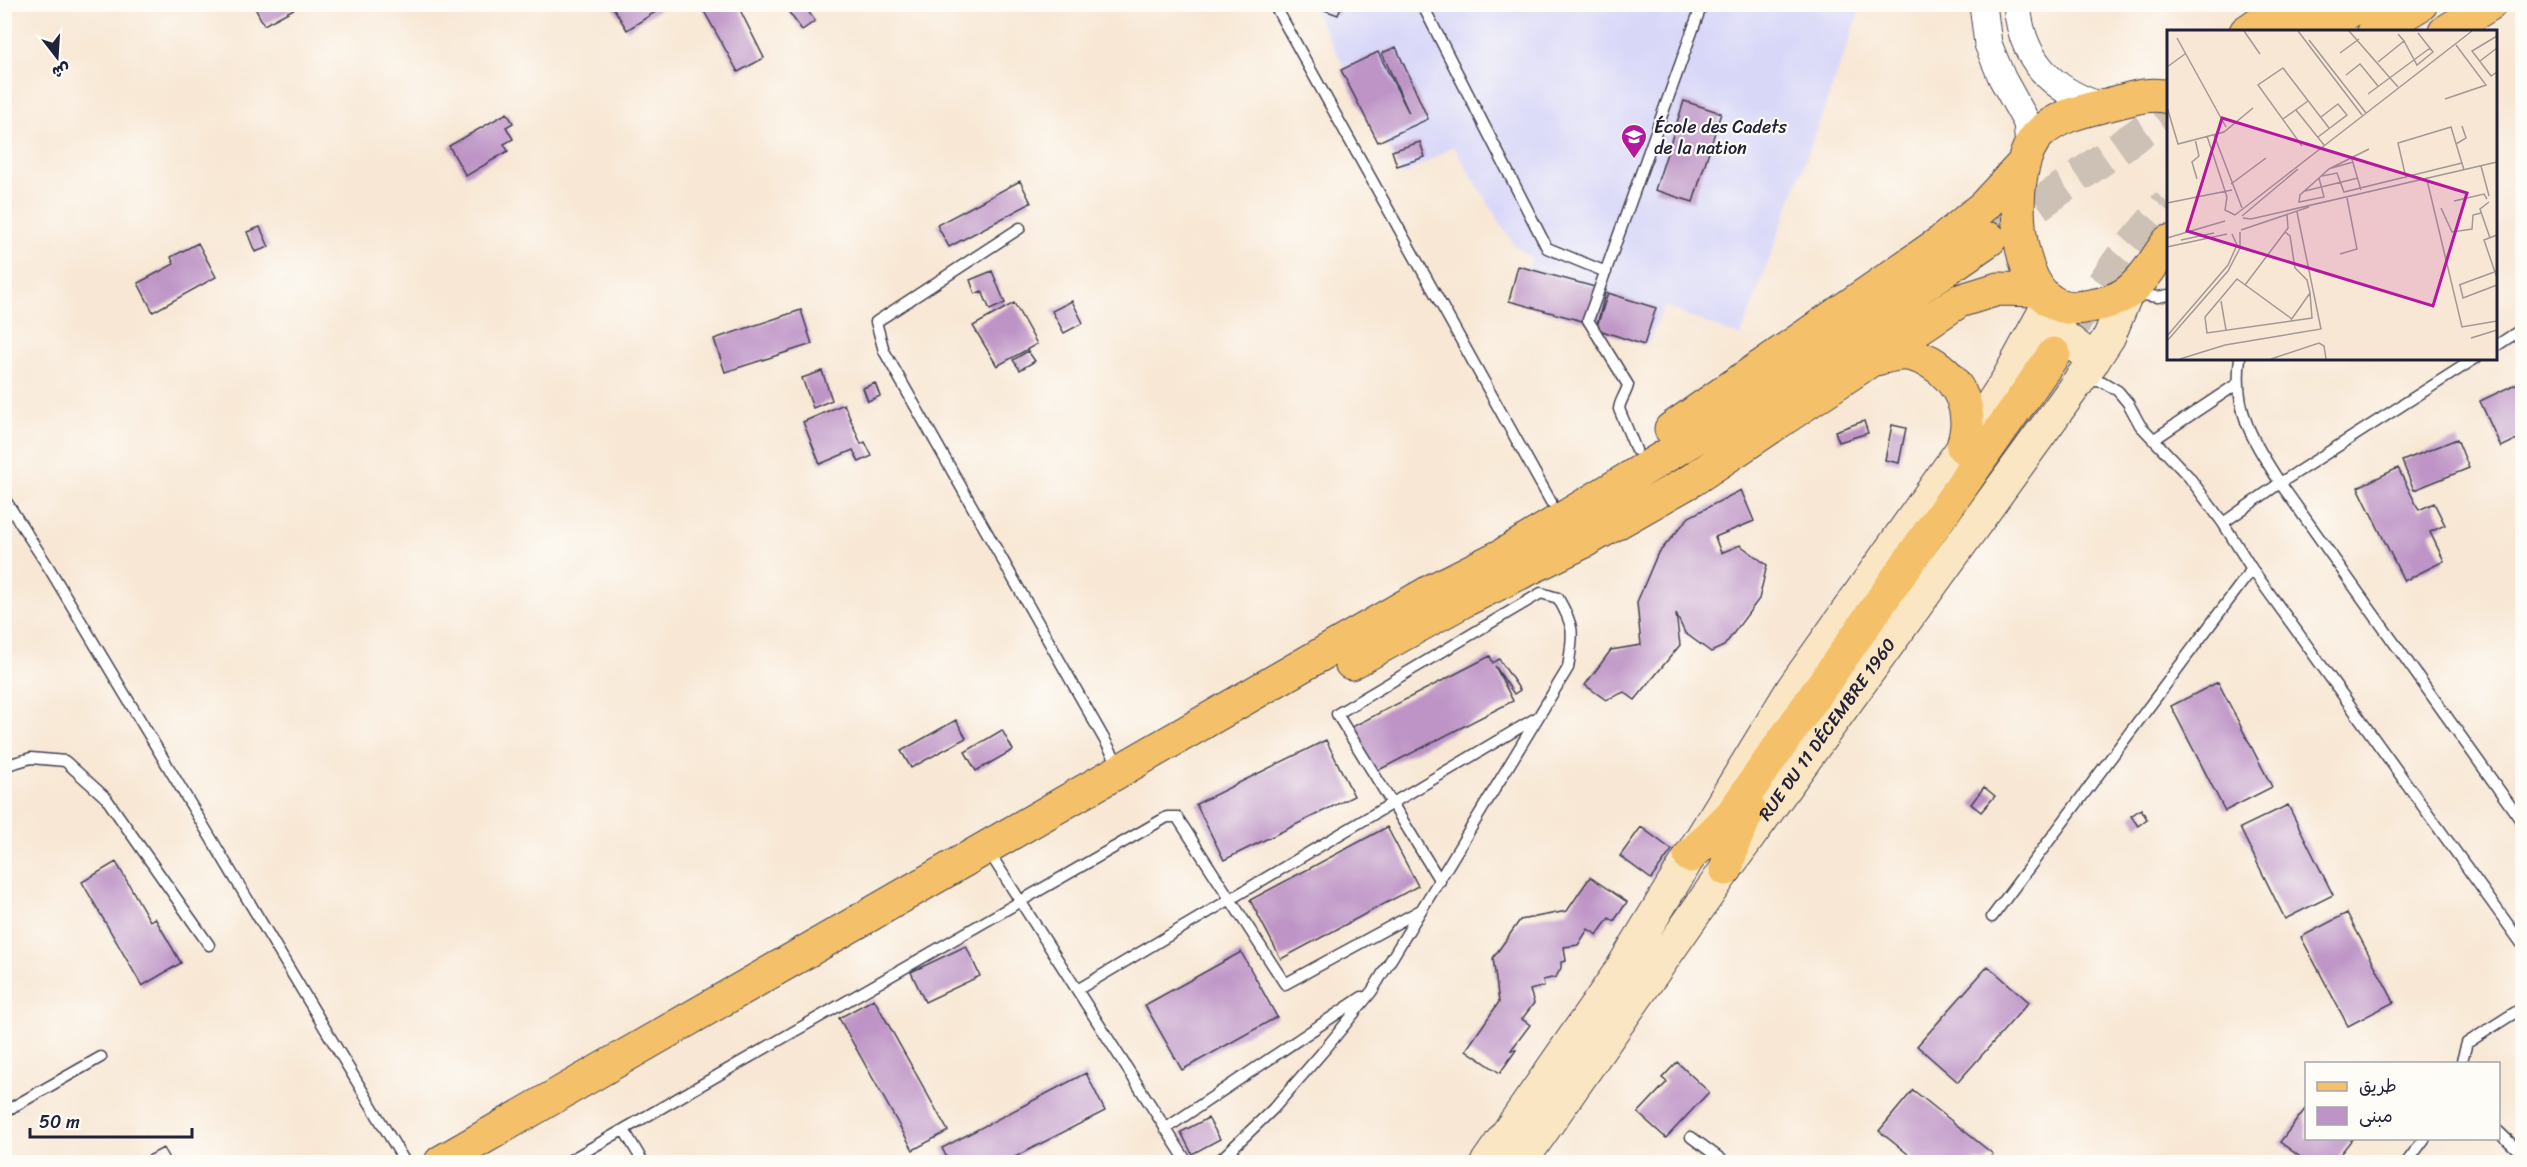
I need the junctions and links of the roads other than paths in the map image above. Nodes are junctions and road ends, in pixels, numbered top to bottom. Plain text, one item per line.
1 (1274, 4) edge
2 (1422, 4) edge
3 (1702, 4) edge
4 (1983, 4) edge
5 (2017, 4) edge
6 (2287, 4) edge
7 (2328, 4) edge
8 (2361, 4) edge
9 (2421, 4) edge
10 (2446, 4) edge
11 (2490, 4) edge
12 (2249, 30) edge
13 (2289, 30) edge
14 (2319, 30) edge
15 (2377, 30) edge
16 (2403, 30) edge
17 (2448, 30) edge
18 (2167, 83) edge
19 (2153, 97) edge
20 (2101, 106) junction
21 (2026, 156) junction
22 (1020, 228) dead end
23 (2167, 245) edge
24 (1606, 272) junction
25 (2127, 293) junction
26 (2167, 295) edge
27 (2043, 304) junction
28 (2523, 329) edge
29 (2497, 345) edge
30 (1870, 360) junction
31 (2240, 360) edge
32 (2473, 360) edge
33 (2074, 364) junction
34 (2237, 384) junction
35 (2153, 440) junction
36 (1963, 447) junction
37 (1636, 450) junction
38 (2280, 483) junction
39 (4, 498) edge
40 (1551, 502) junction
41 (2223, 523) junction
42 (2252, 569) junction
43 (1433, 590) junction
44 (1465, 600) junction
45 (1539, 716) junction
46 (4, 766) edge
47 (1122, 770) junction
48 (1392, 804) junction
49 (2523, 822) edge
50 (1690, 856) junction
51 (994, 860) junction
52 (1726, 869) joint
53 (1440, 880) junction
54 (1230, 899) junction
55 (1021, 902) junction
56 (1422, 910) junction
57 (1992, 917) dead end
58 (2523, 944) edge
59 (209, 945) dead end
60 (1077, 990) junction
61 (1372, 991) junction
62 (2523, 1008) edge
63 (101, 1057) dead end
64 (2462, 1062) edge
65 (4, 1113) edge
66 (1165, 1129) junction
67 (624, 1130) junction
68 (2500, 1132) edge
69 (1691, 1137) dead end
70 (2424, 1140) edge
71 (2523, 1154) edge
72 (405, 1162) edge
73 (441, 1162) edge
74 (470, 1162) edge
75 (567, 1162) edge
76 (643, 1162) edge
77 (1187, 1162) edge
78 (1218, 1162) edge
79 (1487, 1162) edge
80 (1521, 1162) edge
81 (1725, 1162) edge
82 (2407, 1162) edge

1 - 40 lane
2 - 24 lane
3 - 24 lane
4 - 21 street
5 - 20 street
6 - 12 main road
7 - 13 main road
8 - 14 main road
9 - 15 main road
10 - 16 main road
11 - 17 main road
18 - 19 main road
19 - 20 main road
20 - 21 main road
21 - 27 main road
21 - 37 main road
22 - 47 lane
23 - 25 main road
24 - 37 lane
25 - 26 lane
25 - 27 main road
25 - 33 main road
27 - 30 main road
27 - 33 main road
27 - 36 main road
28 - 29 lane
30 - 36 main road
30 - 44 main road
31 - 34 lane
32 - 38 lane
33 - 35 lane
33 - 50 main road
33 - 52 main road
34 - 35 lane
34 - 38 lane
35 - 41 lane
36 - 50 main road
37 - 40 main road
38 - 41 lane
38 - 49 lane
39 - 72 lane
40 - 43 main road
41 - 42 lane
42 - 57 lane
42 - 58 lane
43 - 44 main road
43 - 47 main road
44 - 51 main road
45 - 48 lane
45 - 48 lane
45 - 53 lane
46 - 59 lane
47 - 73 main road
48 - 53 lane
48 - 54 lane
50 - 79 main road
51 - 55 lane
51 - 74 main road
52 - 80 main road
53 - 56 lane
54 - 55 lane
54 - 56 lane
54 - 60 lane
55 - 60 lane
55 - 67 lane
56 - 61 lane
60 - 66 lane
61 - 66 lane
61 - 78 lane
62 - 64 lane
63 - 65 lane
66 - 77 lane
67 - 75 lane
67 - 76 lane
68 - 71 lane
69 - 81 lane
70 - 82 lane

